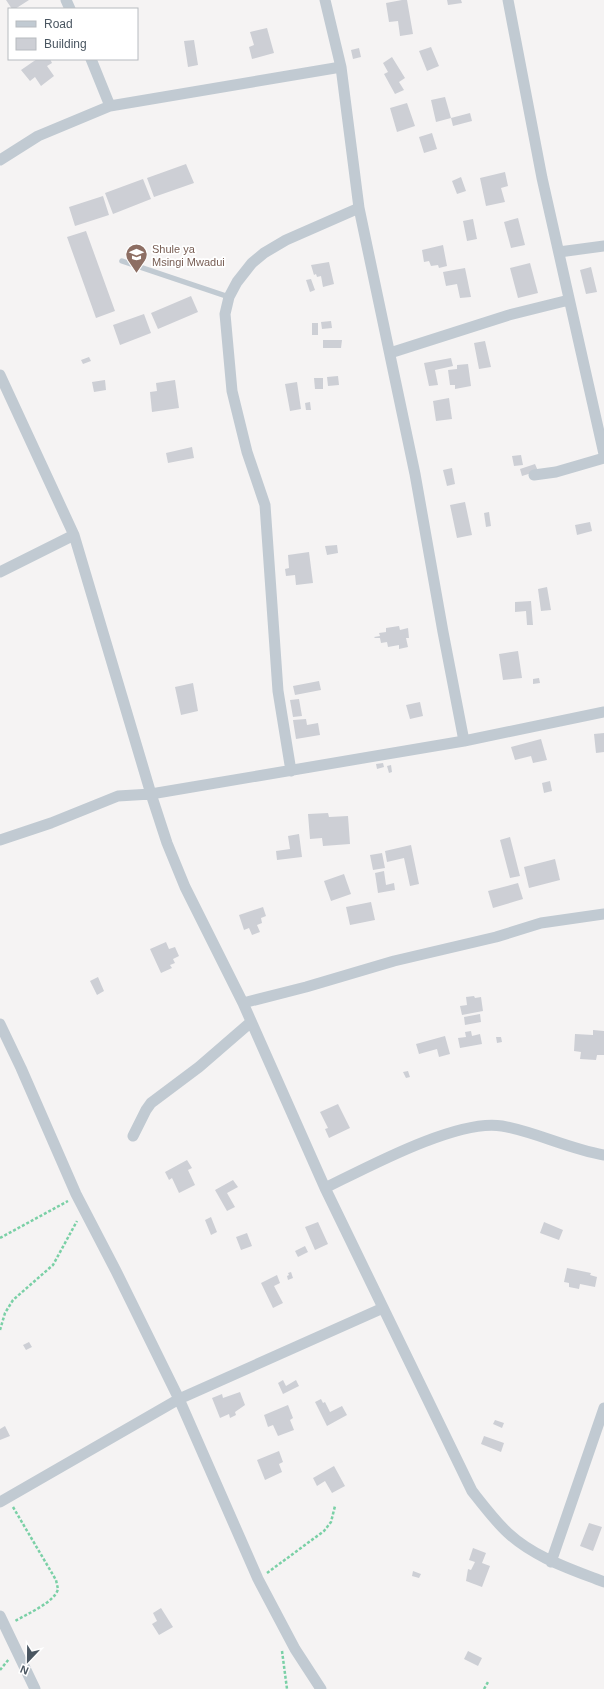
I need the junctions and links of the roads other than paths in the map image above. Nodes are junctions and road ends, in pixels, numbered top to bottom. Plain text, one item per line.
1 (325, 0) edge
2 (508, 0) edge
3 (90, 60) edge
4 (341, 67) junction
5 (110, 106) junction
6 (0, 160) edge
7 (359, 208) junction
8 (604, 246) edge
9 (559, 252) junction
10 (122, 261) dead end
11 (229, 297) junction
12 (569, 300) junction
13 (390, 353) junction
14 (0, 375) edge
15 (604, 454) edge
16 (604, 458) edge
17 (534, 475) dead end
18 (74, 535) junction
19 (0, 572) edge
20 (604, 712) edge
21 (464, 741) junction
22 (292, 771) junction
23 (151, 794) junction
24 (0, 840) edge
25 (604, 914) edge
26 (243, 1003) junction
27 (251, 1022) junction
28 (0, 1024) edge
29 (133, 1136) dead end
30 (604, 1155) edge
31 (325, 1188) junction
32 (383, 1308) junction
33 (179, 1399) junction
34 (604, 1408) edge
35 (4, 1500) edge
36 (551, 1562) junction
37 (604, 1582) edge
38 (0, 1616) edge
39 (35, 1689) edge
40 (321, 1689) edge

1 - 4 street
2 - 9 street
3 - 5 street
4 - 5 street
4 - 7 street
5 - 6 street
7 - 11 street
7 - 13 street
8 - 9 street
9 - 12 street
10 - 11 lane
11 - 22 street
12 - 13 street
12 - 15 street
13 - 21 street
14 - 18 street
16 - 17 street
18 - 19 street
18 - 23 street
20 - 21 street
21 - 22 street
22 - 23 street
23 - 24 street
23 - 26 street
25 - 26 street
26 - 27 street
27 - 29 street
27 - 31 street
28 - 33 street
30 - 31 street
31 - 32 street
32 - 33 street
32 - 36 street
33 - 35 street
33 - 40 street
34 - 36 street
36 - 37 street
38 - 39 street

